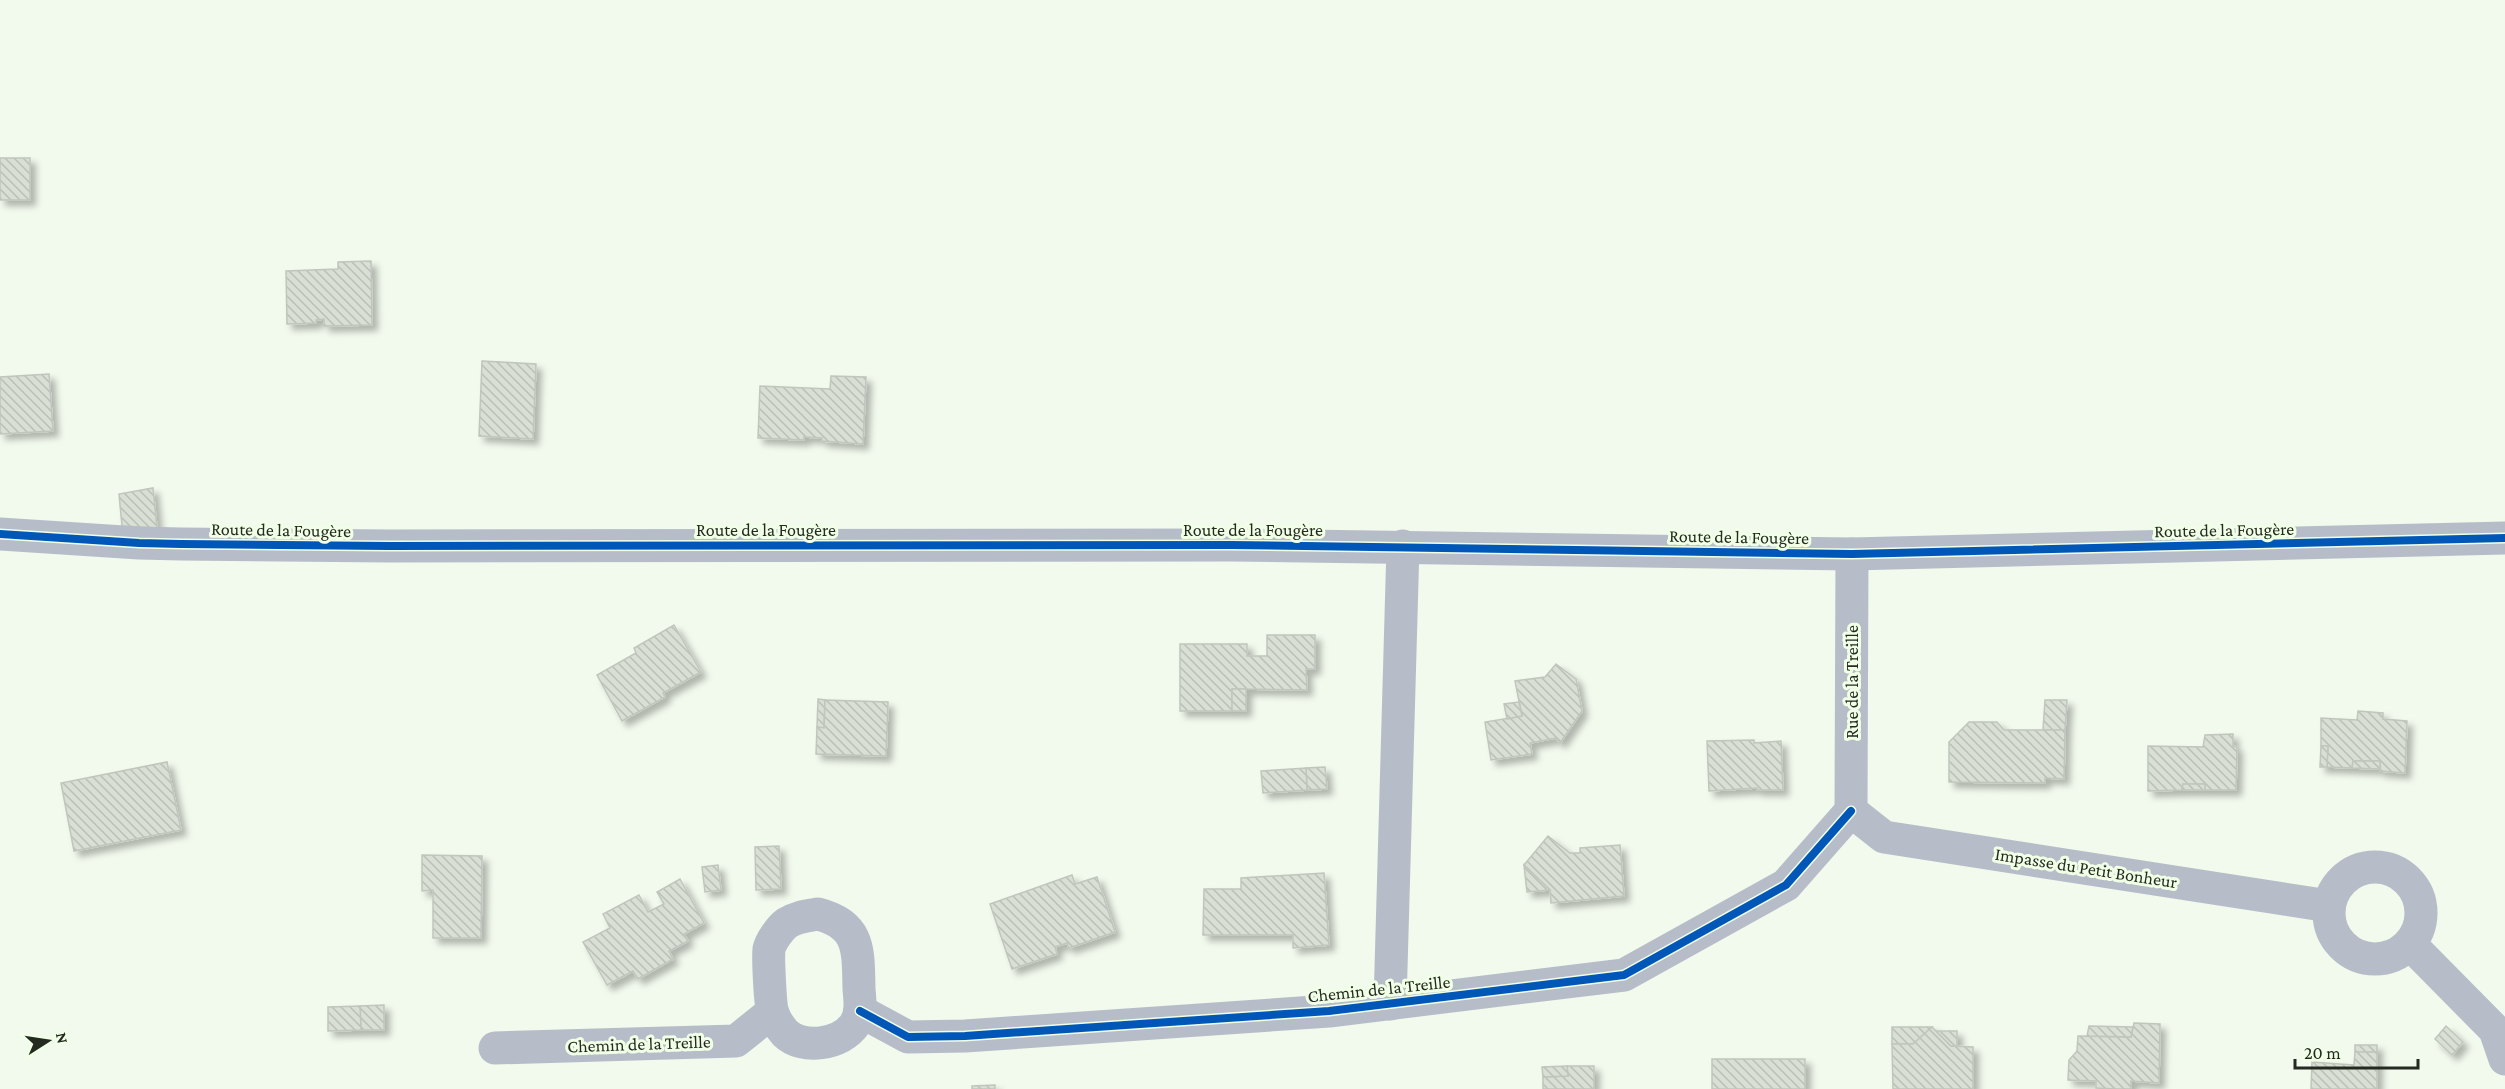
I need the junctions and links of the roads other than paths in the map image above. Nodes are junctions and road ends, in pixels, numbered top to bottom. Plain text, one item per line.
1 (0, 534) edge
2 (2505, 538) edge
3 (1402, 546) junction
4 (1852, 554) junction
5 (1851, 811) junction
6 (2330, 906) junction
7 (2410, 944) junction
8 (1389, 1004) junction
9 (860, 1011) junction
10 (772, 1012) junction
11 (495, 1048) dead end
12 (2505, 1059) edge

1 - 3 street, Route de la Fougère
2 - 4 street, Route de la Fougère
3 - 4 street, Route de la Fougère
3 - 8 street, Chemin de la Treille
4 - 5 street, Rue de la Treille
5 - 6 street, Impasse du Petit Bonheur
5 - 8 street, Chemin de la Treille
6 - 7 street
6 - 7 street
7 - 12 street
8 - 9 street, Chemin de la Treille
9 - 10 street
9 - 10 street
10 - 11 street, Chemin de la Treille

